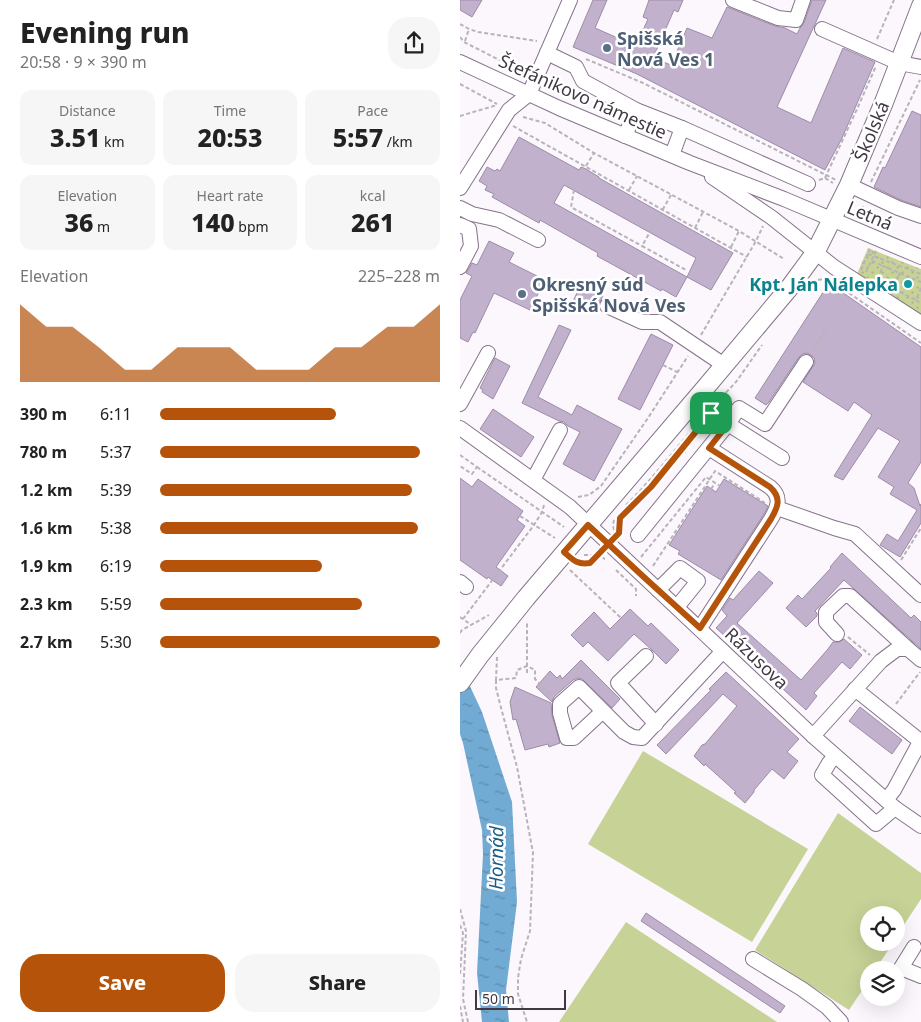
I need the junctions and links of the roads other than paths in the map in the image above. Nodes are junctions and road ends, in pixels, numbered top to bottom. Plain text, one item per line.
1 (570, 0) edge
2 (733, 0) edge
3 (803, 0) edge
4 (921, 6) edge
5 (822, 29) dead end
6 (549, 48) junction
7 (460, 62) edge
8 (899, 63) junction
9 (920, 76) edge
10 (529, 94) junction
11 (636, 110) junction
12 (682, 128) junction
13 (625, 136) junction
14 (672, 155) junction
15 (690, 163) junction
16 (808, 184) road end
17 (848, 187) junction
18 (460, 188) edge
19 (460, 208) edge
20 (921, 216) edge
21 (832, 220) junction
22 (460, 225) edge
23 (538, 240) dead end
24 (815, 253) junction
25 (921, 257) edge
26 (460, 267) edge
27 (607, 306) dead end
28 (921, 323) edge
29 (488, 353) dead end
30 (806, 362) road end
31 (724, 365) junction
32 (694, 401) junction
33 (460, 404) edge
34 (728, 424) junction
35 (460, 428) edge
36 (560, 430) dead end
37 (709, 448) junction
38 (782, 458) dead end
39 (539, 484) junction
40 (777, 508) junction
41 (588, 525) junction
42 (638, 535) dead end
43 (658, 590) junction
44 (921, 595) edge
45 (677, 607) junction
46 (700, 628) junction
47 (837, 634) road end
48 (908, 649) junction
49 (723, 651) junction
50 (646, 656) dead end
51 (921, 660) edge
52 (460, 683) edge
53 (855, 689) junction
54 (603, 711) junction
55 (656, 724) junction
56 (812, 736) junction
57 (921, 741) edge
58 (835, 756) junction
59 (890, 804) junction
60 (921, 826) edge
61 (914, 948) dead end
62 (753, 958) dead end
63 (921, 976) edge
64 (840, 1022) edge

1 - 6 street
2 - 3 street
4 - 8 main road, Školská
5 - 8 street
6 - 10 street
6 - 11 street
7 - 10 street, Štefánikovo námestie
8 - 9 street
8 - 17 main road, Školská
10 - 13 street, Štefánikovo námestie
10 - 18 street
11 - 12 street
11 - 13 street
12 - 14 street
12 - 16 street
13 - 14 street, Štefánikovo námestie
14 - 15 street, Štefánikovo námestie
15 - 21 street, Štefánikovo námestie
15 - 24 street, Štefánikovo námestie
17 - 20 street, Letná
17 - 21 main road, Školská
19 - 23 street
21 - 24 main road, Školská
21 - 25 street, Letná
22 - 26 street
24 - 28 street, Štefánikovo námestie
24 - 31 main road, Školská
27 - 31 street
29 - 33 street
30 - 34 street
31 - 32 main road, Školská
32 - 34 street
32 - 41 main road, Školská
34 - 37 street
34 - 38 street
35 - 39 street
36 - 39 street
37 - 40 street
37 - 42 street
39 - 41 street, Rázusova
40 - 44 street
40 - 46 street
41 - 43 street, Rázusova
41 - 52 main road, Školská
43 - 45 street, Rázusova
43 - 45 street
45 - 46 street, Rázusova
46 - 49 street, Rázusova
47 - 48 street
48 - 51 street
48 - 53 street
49 - 55 street
49 - 56 street, Rázusova
50 - 55 street
53 - 56 street
53 - 57 street
54 - 54 street
54 - 55 street
56 - 58 street, Rázusova
57 - 59 street
58 - 59 street, Rázusova
58 - 59 street
59 - 60 street, Rázusova
61 - 63 street
62 - 64 street

